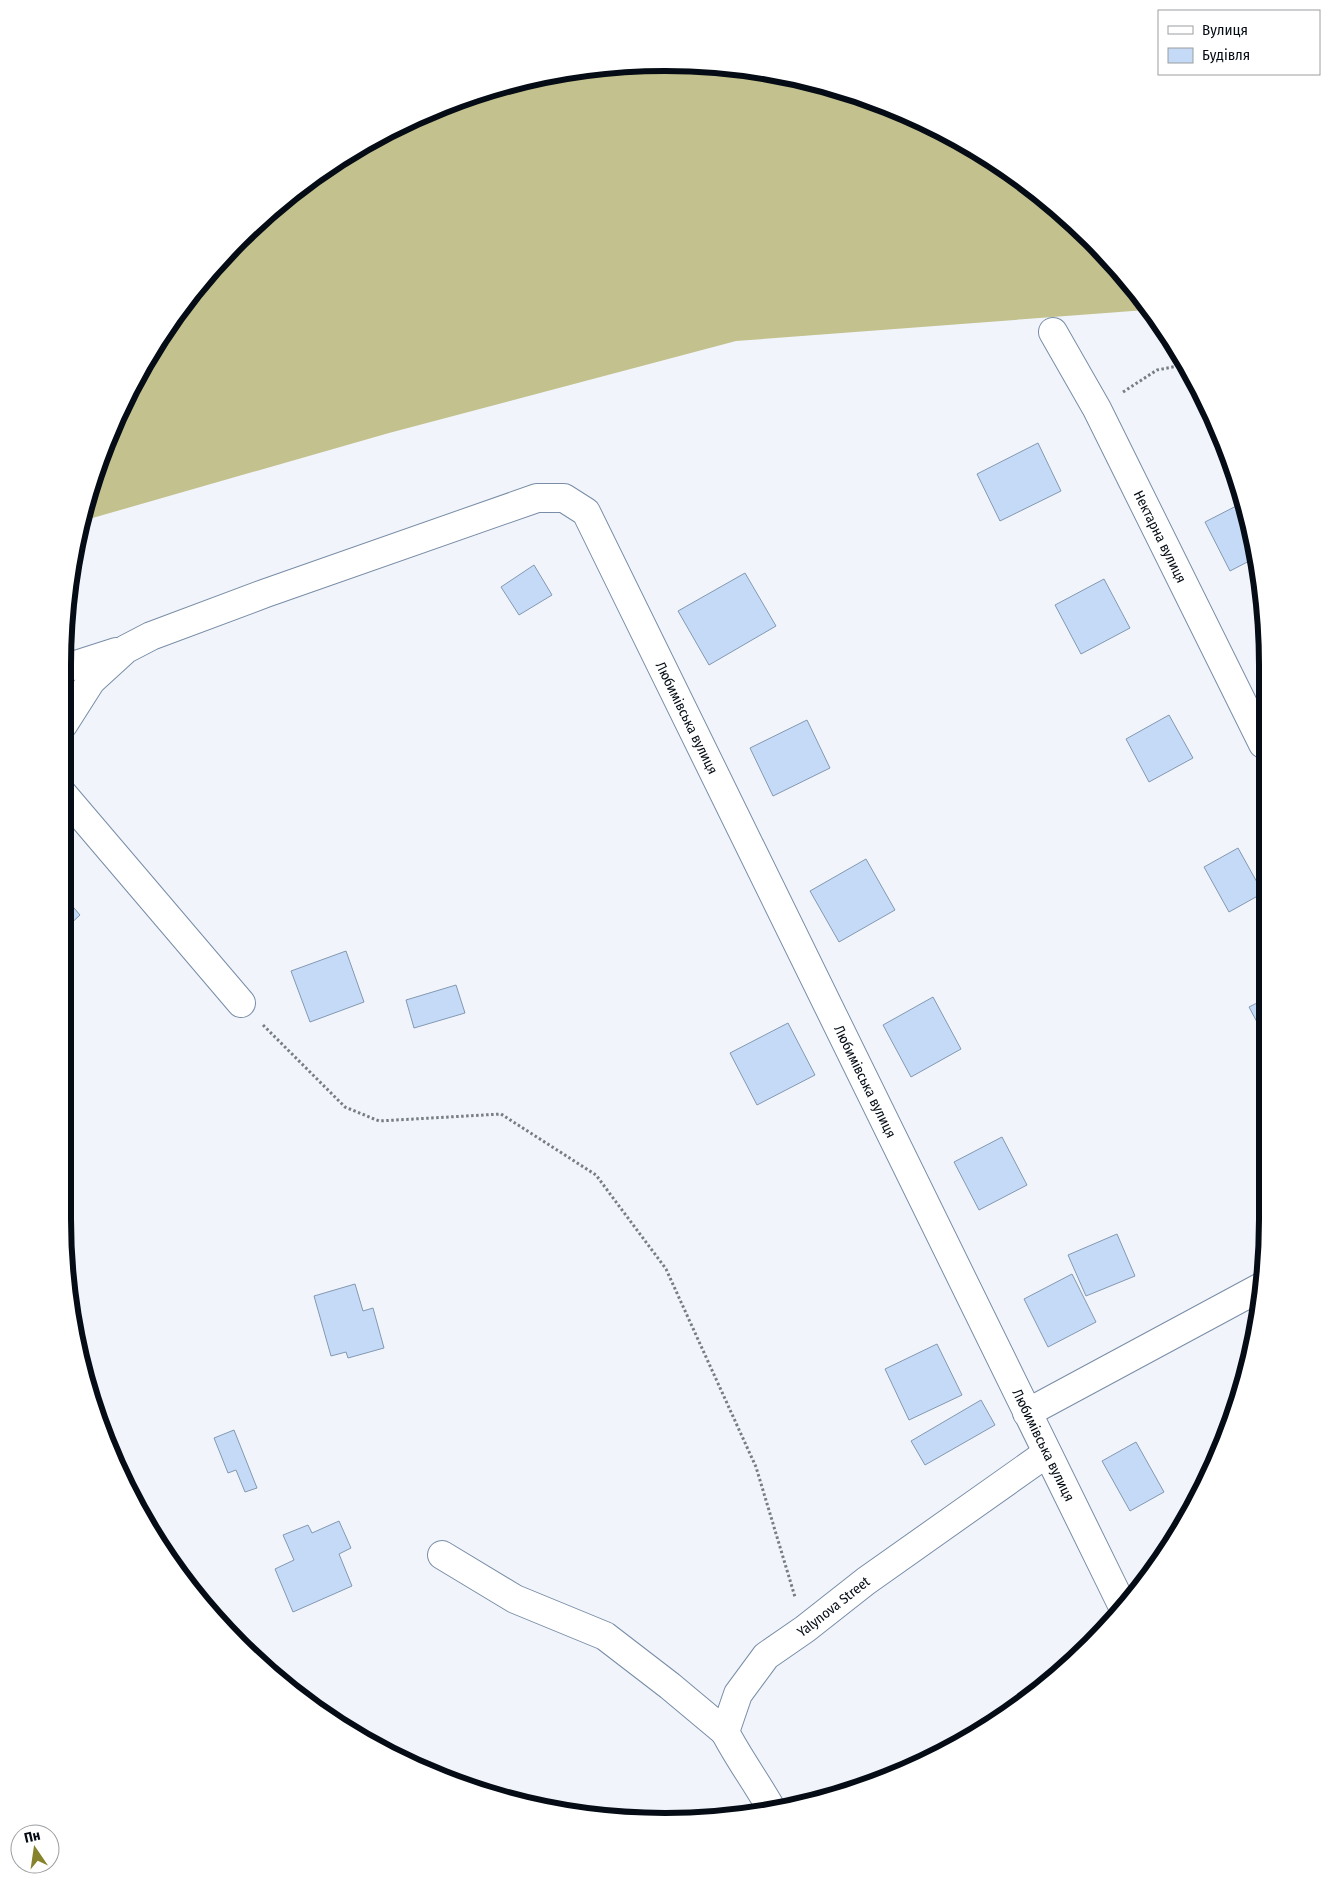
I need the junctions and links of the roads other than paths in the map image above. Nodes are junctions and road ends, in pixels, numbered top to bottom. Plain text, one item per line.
1 (1053, 332) dead end
2 (126, 649) junction
3 (71, 666) edge
4 (71, 711) edge
5 (1259, 736) edge
6 (71, 805) edge
7 (241, 1004) road end
8 (1254, 1291) edge
9 (1027, 1413) junction
10 (1047, 1453) junction
11 (442, 1555) dead end
12 (1119, 1600) edge
13 (725, 1732) junction
14 (768, 1803) edge

1 - 5 street, Нектарна вулиця
2 - 3 street
2 - 4 street
2 - 9 street, Любимівська вулиця
6 - 7 street
8 - 9 street
9 - 10 street, Любимівська вулиця
10 - 12 street, Любимівська вулиця
10 - 13 street, Yalynova Street
11 - 13 street
13 - 14 street

